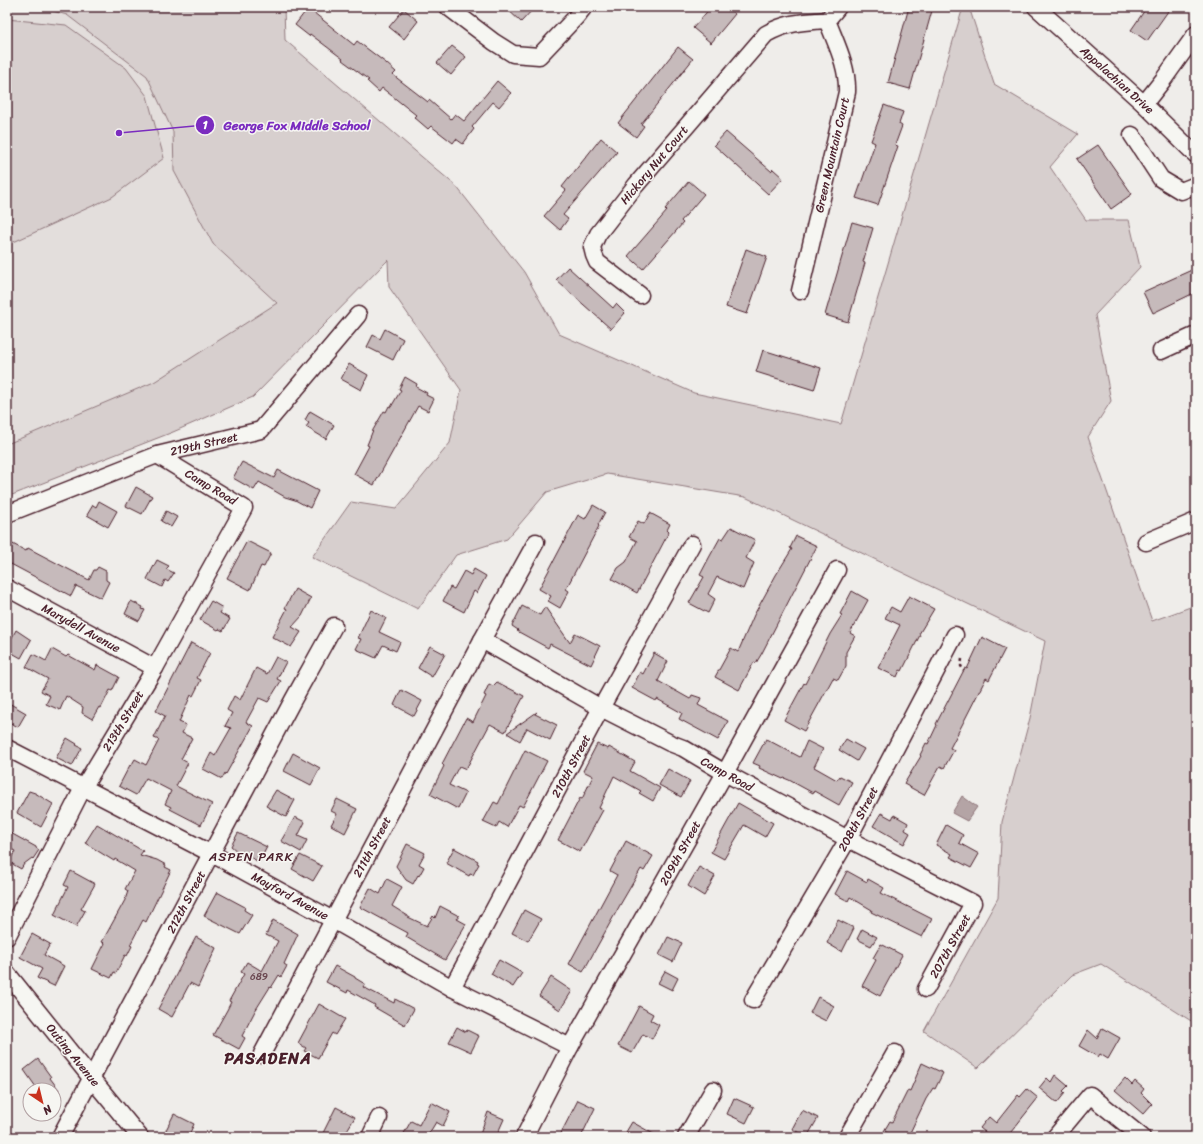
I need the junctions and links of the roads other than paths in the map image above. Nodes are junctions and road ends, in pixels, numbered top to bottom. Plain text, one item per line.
1 (448, 7) edge
2 (584, 7) edge
3 (838, 7) edge
4 (1036, 7) edge
5 (828, 20) junction
6 (1196, 34) edge
7 (1144, 104) junction
8 (1132, 135) dead end
9 (1196, 155) edge
10 (1196, 185) edge
11 (800, 291) dead end
12 (640, 295) dead end
13 (358, 316) dead end
14 (1196, 335) edge
15 (1161, 351) dead end
16 (157, 455) junction
17 (244, 508) joint
18 (7, 514) edge
19 (1196, 521) edge
20 (536, 542) dead end
21 (1146, 542) dead end
22 (692, 544) dead end
23 (837, 570) dead end
24 (7, 588) edge
25 (334, 626) dead end
26 (955, 635) dead end
27 (482, 640) junction
28 (155, 668) junction
29 (602, 708) junction
30 (7, 748) edge
31 (724, 773) junction
32 (83, 788) junction
33 (848, 839) junction
34 (212, 854) junction
35 (974, 903) joint
36 (333, 920) junction
37 (7, 937) edge
38 (7, 973) edge
39 (452, 988) junction
40 (926, 989) dead end
41 (753, 1000) dead end
42 (570, 1047) junction
43 (895, 1053) dead end
44 (262, 1054) dead end
45 (92, 1079) junction
46 (713, 1090) dead end
47 (379, 1118) dead end
48 (60, 1137) edge
49 (140, 1137) edge
50 (370, 1137) edge
51 (524, 1137) edge
52 (686, 1137) edge
53 (847, 1137) edge
54 (1055, 1137) edge
55 (1142, 1137) edge

1 - 2 street
3 - 5 street
4 - 7 street, Appalachian Drive
5 - 11 street, Green Mountain Court
5 - 12 street, Hickory Nut Court
6 - 7 street
7 - 9 street, Appalachian Drive
8 - 10 street
13 - 16 street, 219th Street
14 - 15 street
16 - 17 street, Camp Road
16 - 18 street, 219th Street
17 - 28 street, 213th Street
19 - 21 street
20 - 27 street, 211th Street
22 - 29 street, 210th Street
23 - 31 street, 209th Street
24 - 28 street, Marydell Avenue
25 - 34 street, 212th Street
26 - 33 street, 208th Street
27 - 29 street, Camp Road
27 - 36 street, 211th Street
28 - 32 street, 213th Street
29 - 31 street, Camp Road
29 - 39 street, 210th Street
30 - 32 street, Mayford Avenue
31 - 33 street, Camp Road
31 - 42 street, 209th Street
32 - 34 street, Mayford Avenue
32 - 37 street, 213th Street
33 - 35 street, Camp Road
33 - 41 street, 208th Street
34 - 36 street, Mayford Avenue
34 - 45 street, 212th Street
35 - 40 street, 207th Street
36 - 39 street, Mayford Avenue
36 - 44 street, 211th Street
38 - 45 street, Outing Avenue
39 - 42 street, Mayford Avenue
42 - 51 street, 209th Street
43 - 53 street
45 - 48 street, 212th Street
45 - 49 street, Outing Avenue
46 - 52 street
47 - 50 street
54 - 55 street

